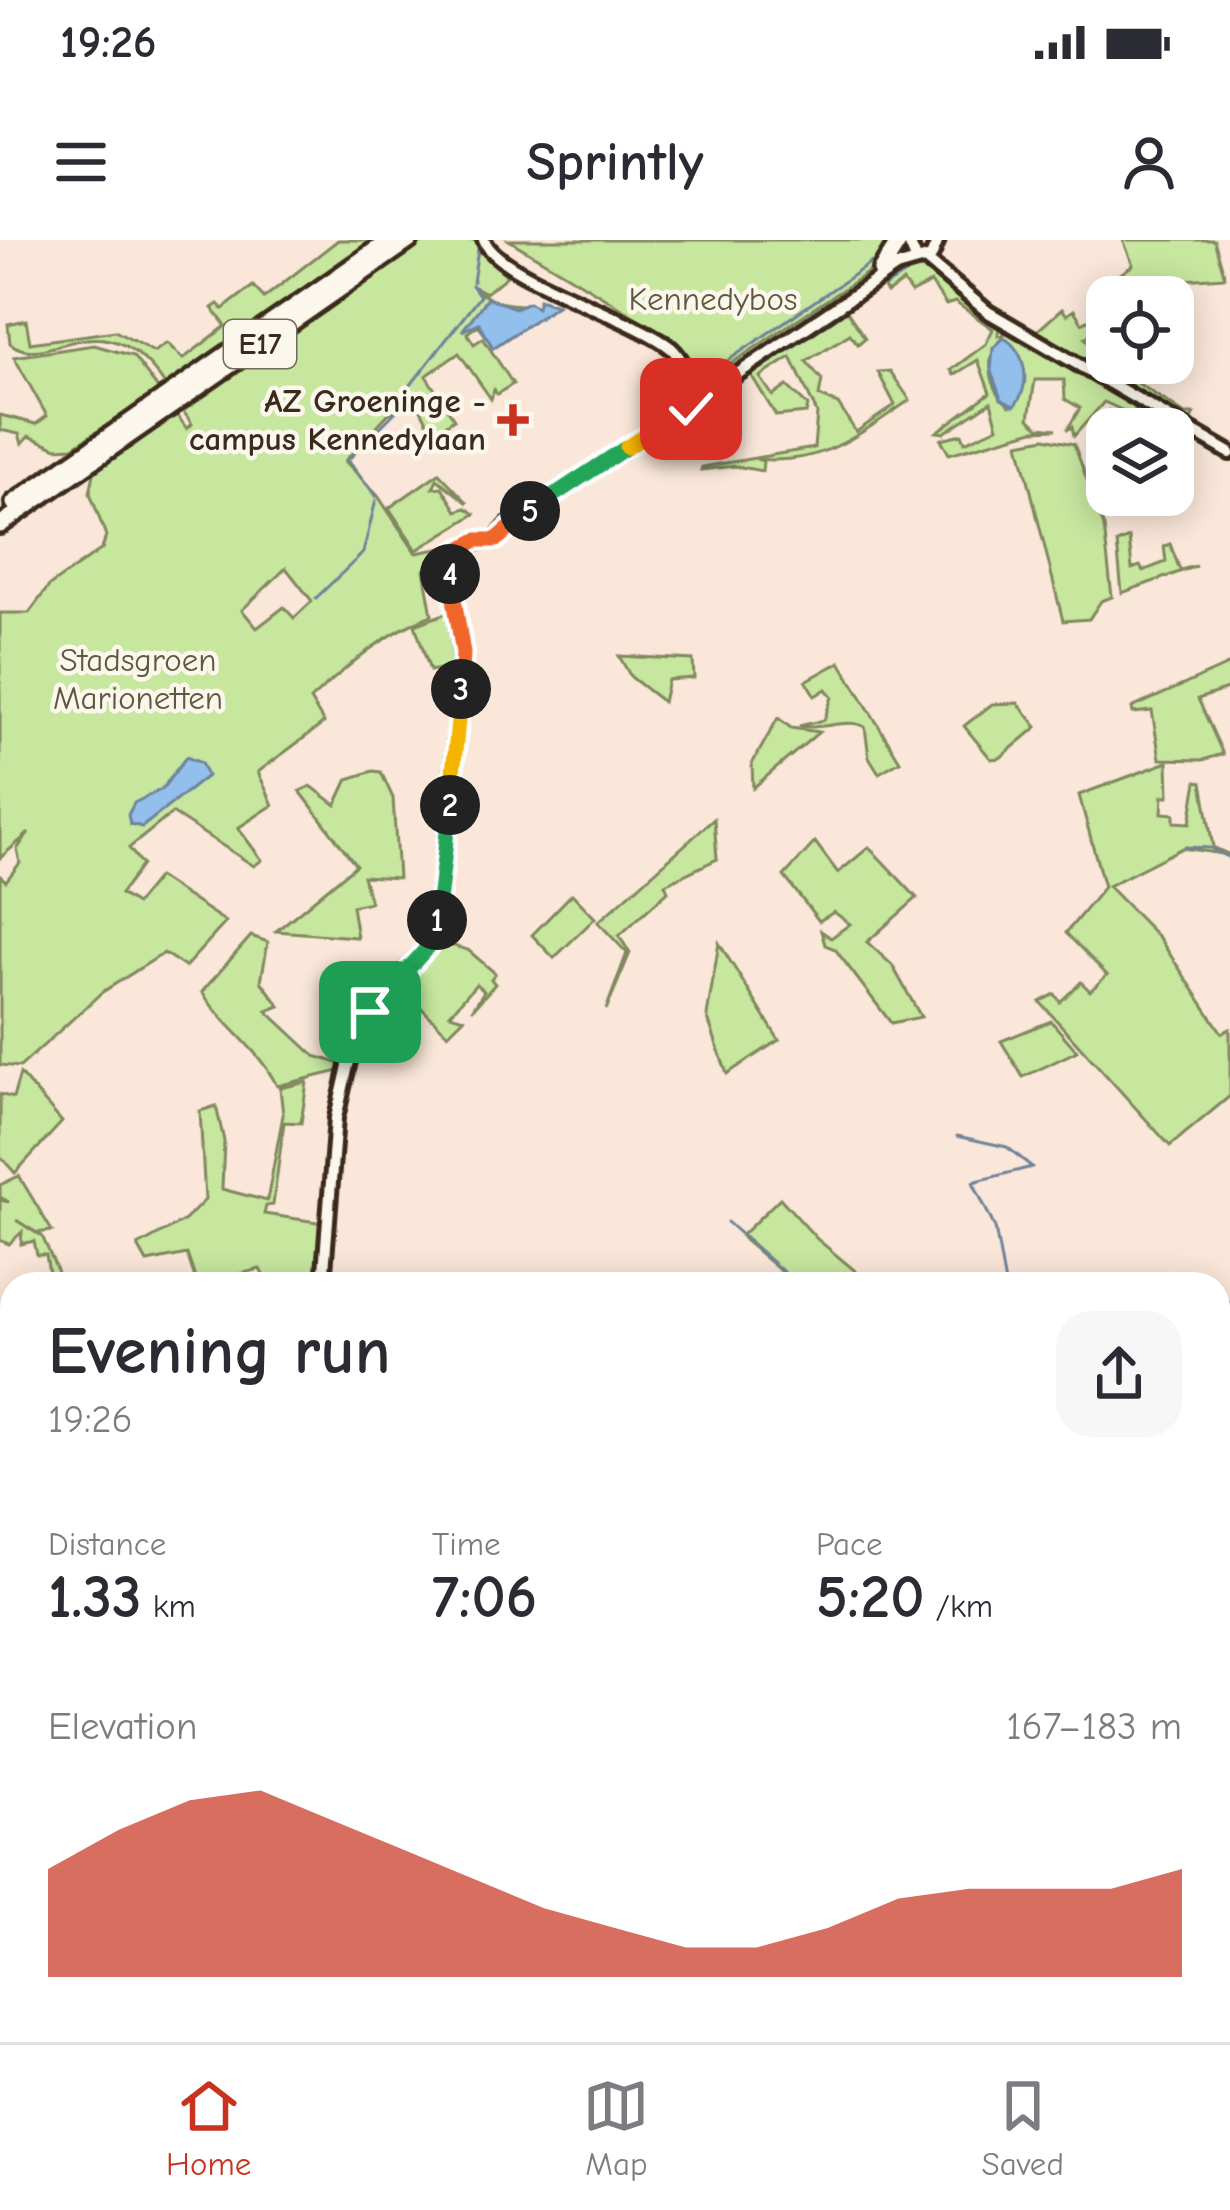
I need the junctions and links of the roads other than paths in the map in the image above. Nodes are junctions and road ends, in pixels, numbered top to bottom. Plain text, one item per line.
1 (390, 240) edge
2 (410, 240) edge
3 (484, 240) edge
4 (905, 242) edge
5 (932, 249) edge
6 (880, 270) joint
7 (693, 395) junction
8 (130, 422) junction
9 (105, 443) junction
10 (1230, 451) edge
11 (88, 471) dead end
12 (0, 513) edge
13 (0, 525) edge
14 (491, 532) junction
15 (323, 1272) edge

1 - 8 highway, E17
2 - 9 highway, E17
3 - 7 street
4 - 5 street
4 - 6 highway
5 - 7 street
5 - 10 street
6 - 7 street
7 - 14 street
7 - 14 street
8 - 9 highway
8 - 12 highway, E17
9 - 11 highway
9 - 13 highway, E17
14 - 15 street

